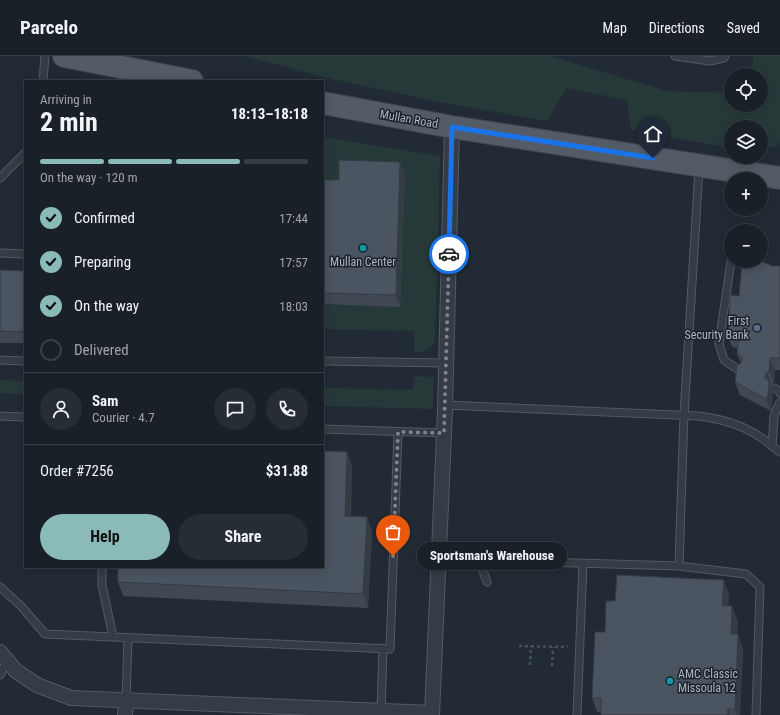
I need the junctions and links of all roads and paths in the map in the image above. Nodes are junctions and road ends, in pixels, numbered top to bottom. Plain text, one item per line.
1 (45, 56) edge
2 (64, 56) edge
3 (675, 56) edge
4 (725, 56) edge
5 (114, 61) edge
6 (42, 80) edge
7 (183, 80) edge
8 (324, 103) edge
9 (452, 127) junction
10 (24, 154) edge
11 (700, 165) junction
12 (0, 178) edge
13 (780, 178) edge
14 (0, 253) edge
15 (24, 254) edge
16 (730, 268) edge
17 (0, 360) edge
18 (24, 361) edge
19 (324, 361) edge
20 (446, 363) junction
21 (742, 372) edge
22 (774, 388) dead end
23 (780, 393) edge
24 (780, 402) edge
25 (444, 405) junction
26 (0, 416) edge
27 (684, 416) junction
28 (24, 417) edge
29 (324, 429) edge
30 (398, 432) junction
31 (444, 433) junction
32 (772, 446) junction
33 (780, 452) edge
34 (438, 559) junction
35 (479, 560) junction
36 (583, 563) junction
37 (679, 566) junction
38 (102, 568) edge
39 (487, 582) dead end
40 (0, 587) edge
41 (113, 637) junction
42 (128, 638) junction
43 (580, 639) junction
44 (519, 646) dead end
45 (531, 646) junction
46 (553, 647) junction
47 (383, 648) junction
48 (3, 656) edge
49 (530, 665) dead end
50 (552, 666) dead end
51 (0, 675) edge
52 (126, 701) junction
53 (381, 713) edge
54 (432, 714) edge
55 (125, 715) edge
56 (577, 715) edge
57 (756, 715) edge

1 - 6 lane
2 - 5 main road
3 - 4 lane
5 - 7 main road
8 - 9 main road, Mullan Road
9 - 11 main road, Mullan Road
9 - 20 street
10 - 12 lane
11 - 13 main road, Mullan Road
11 - 27 lane
14 - 15 lane
16 - 21 lane
17 - 18 lane
19 - 20 lane
20 - 25 street
22 - 23 lane
24 - 32 lane
25 - 27 lane
25 - 31 street
26 - 28 lane
27 - 32 lane
27 - 37 lane
29 - 30 lane
30 - 31 lane
30 - 47 lane
31 - 34 street
32 - 33 lane
34 - 35 lane
34 - 54 street
35 - 36 lane
35 - 39 lane
36 - 37 lane
36 - 43 lane
37 - 57 lane
38 - 41 lane
40 - 41 lane
41 - 42 lane
42 - 47 lane
42 - 52 lane
43 - 46 path
43 - 56 lane
44 - 45 path
45 - 46 path
45 - 49 path
46 - 50 path
47 - 53 lane
48 - 51 lane
48 - 52 street
52 - 53 street
52 - 55 street
53 - 54 street

